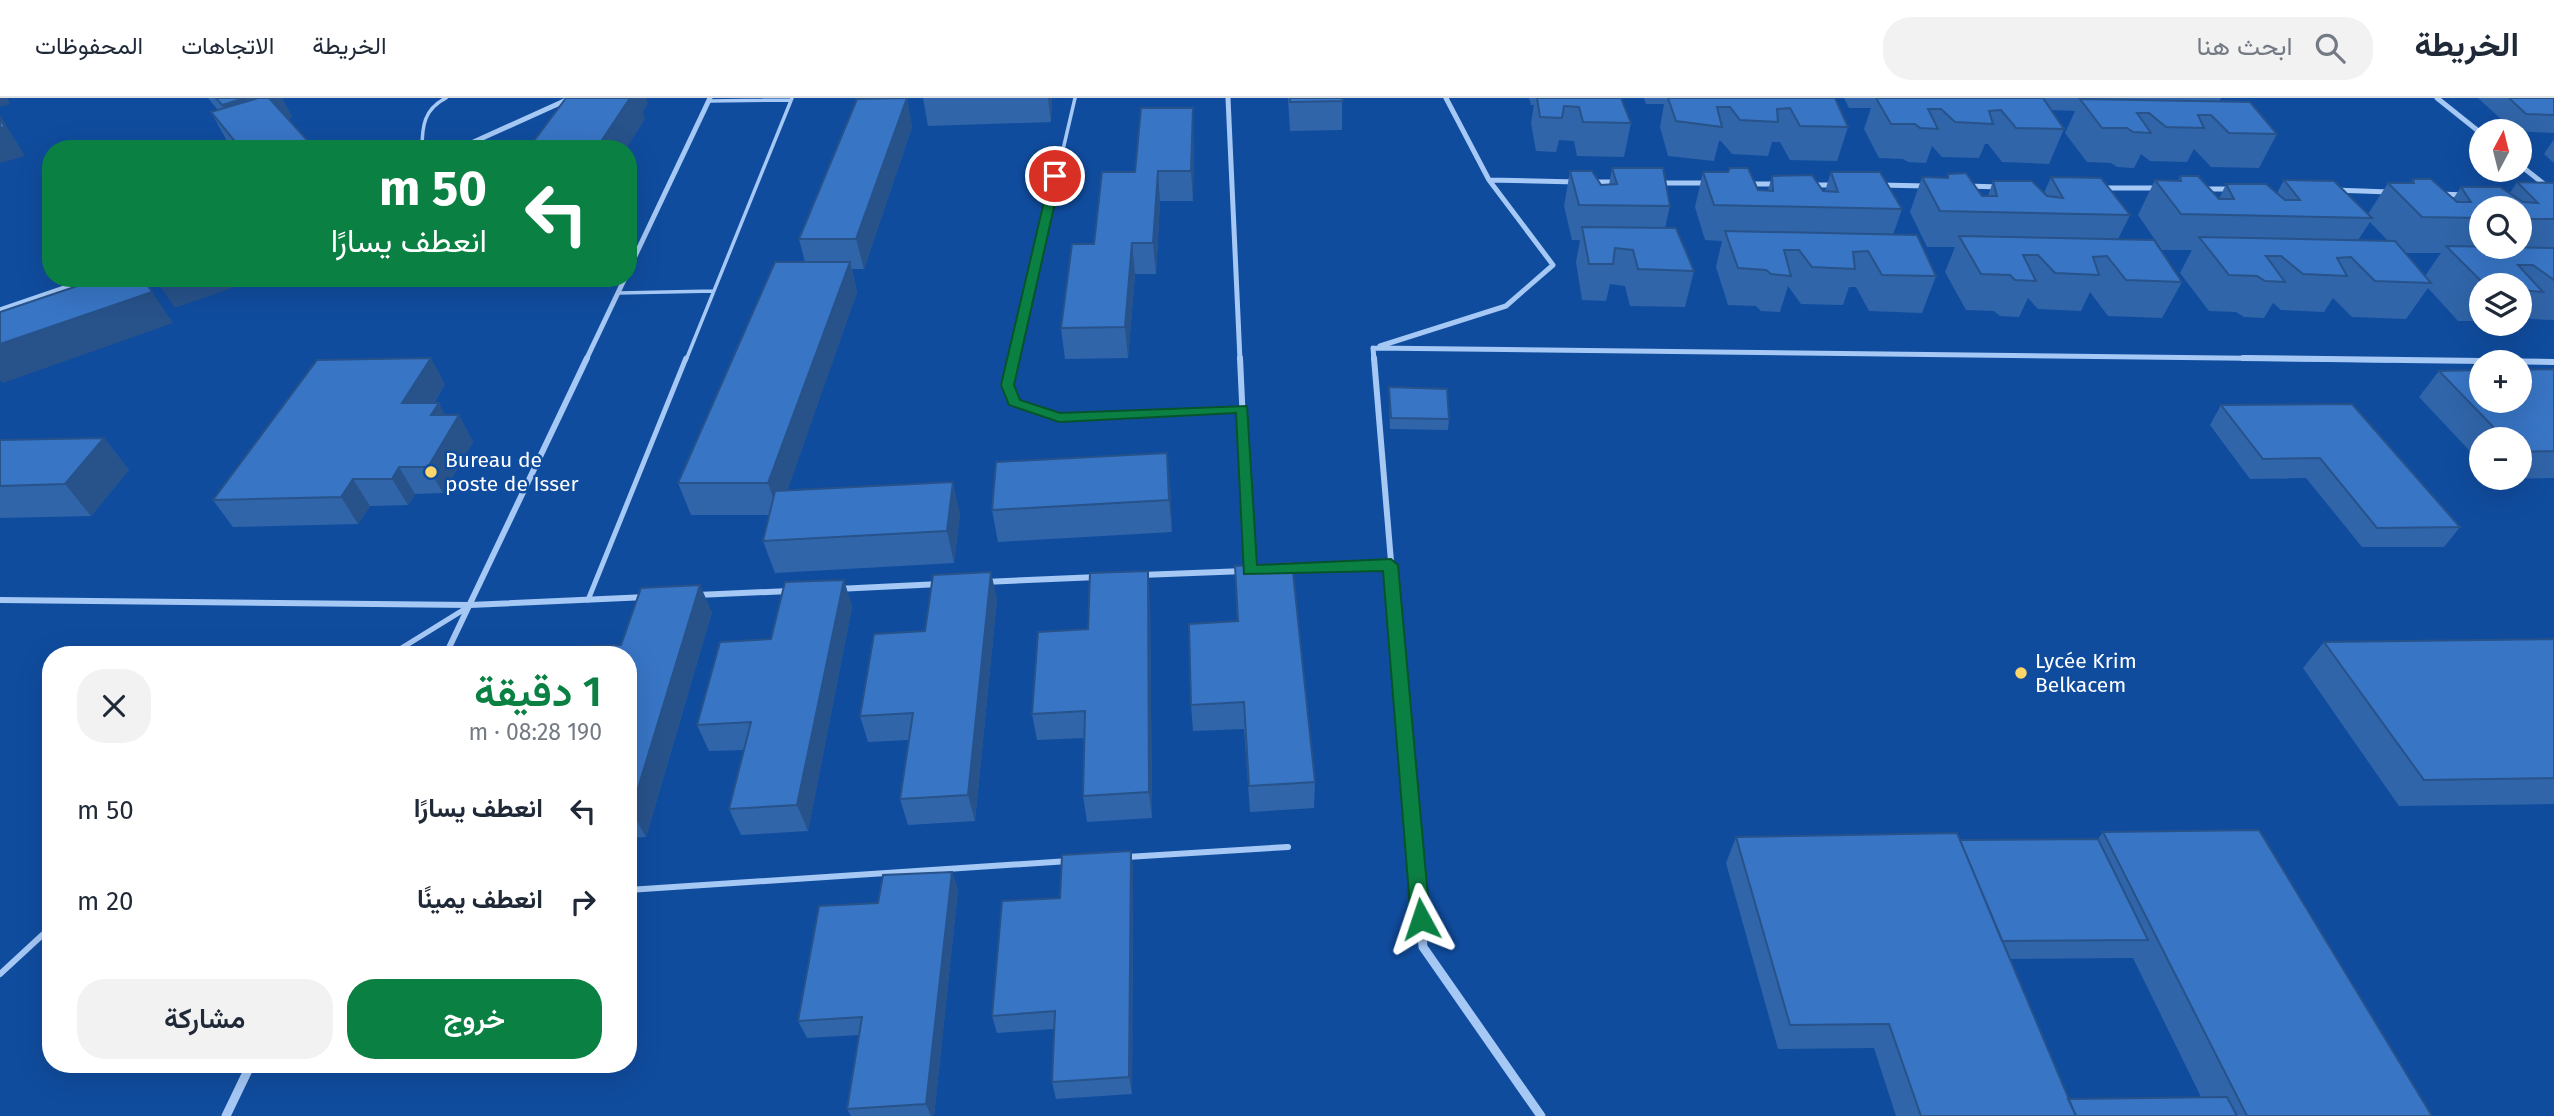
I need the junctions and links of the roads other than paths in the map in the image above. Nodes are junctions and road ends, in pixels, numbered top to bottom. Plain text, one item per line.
1 (446, 98) edge
2 (571, 98) edge
3 (1074, 98) edge
4 (1228, 98) edge
5 (1446, 98) edge
6 (2437, 98) edge
7 (792, 99) edge
8 (709, 100) edge
9 (2469, 124) edge
10 (422, 140) edge
11 (478, 140) edge
12 (2532, 175) edge
13 (1489, 180) junction
14 (1625, 182) edge
15 (1653, 183) edge
16 (1721, 184) edge
17 (1735, 184) edge
18 (1790, 184) edge
19 (1804, 185) edge
20 (1845, 185) edge
21 (1872, 185) edge
22 (1941, 186) edge
23 (1955, 186) edge
24 (2010, 187) edge
25 (2092, 188) edge
26 (2161, 188) edge
27 (2189, 189) edge
28 (2244, 189) edge
29 (2326, 190) edge
30 (2394, 192) edge
31 (2554, 192) edge
32 (2434, 193) edge
33 (2474, 195) edge
34 (637, 252) edge
35 (67, 287) edge
36 (621, 287) edge
37 (714, 291) junction
38 (618, 293) junction
39 (0, 310) edge
40 (1373, 348) junction
41 (2554, 362) edge
42 (1242, 409) junction
43 (1391, 565) junction
44 (1275, 569) edge
45 (1250, 570) junction
46 (1263, 570) edge
47 (1126, 576) edge
48 (1112, 577) edge
49 (974, 583) edge
50 (947, 584) edge
51 (822, 589) edge
52 (795, 591) edge
53 (685, 596) edge
54 (657, 597) edge
55 (0, 600) edge
56 (588, 600) junction
57 (470, 605) junction
58 (405, 646) edge
59 (450, 646) edge
60 (1288, 847) dead end
61 (1124, 858) edge
62 (1083, 860) edge
63 (637, 889) edge
64 (42, 935) edge
65 (0, 974) edge
66 (247, 1073) edge
67 (226, 1116) edge
68 (1541, 1116) edge

1 - 10 lane
2 - 11 street
3 - 42 lane
4 - 42 street
5 - 13 street
6 - 9 street
7 - 8 lane
7 - 37 lane
8 - 34 street
12 - 31 street
13 - 14 street
13 - 40 street
15 - 16 street
17 - 18 street
19 - 20 street
21 - 22 street
23 - 24 street
25 - 26 street
27 - 28 street
29 - 30 street
32 - 33 street
35 - 39 street
36 - 38 street
37 - 38 lane
37 - 56 lane
38 - 57 street
40 - 41 street
40 - 43 street
42 - 45 street
43 - 44 street
43 - 68 street
45 - 46 street
45 - 47 street
48 - 49 street
50 - 51 street
52 - 53 street
54 - 56 street
55 - 57 street
56 - 57 street
57 - 58 lane
57 - 59 street
60 - 61 lane
62 - 63 lane
64 - 65 lane
66 - 67 street

